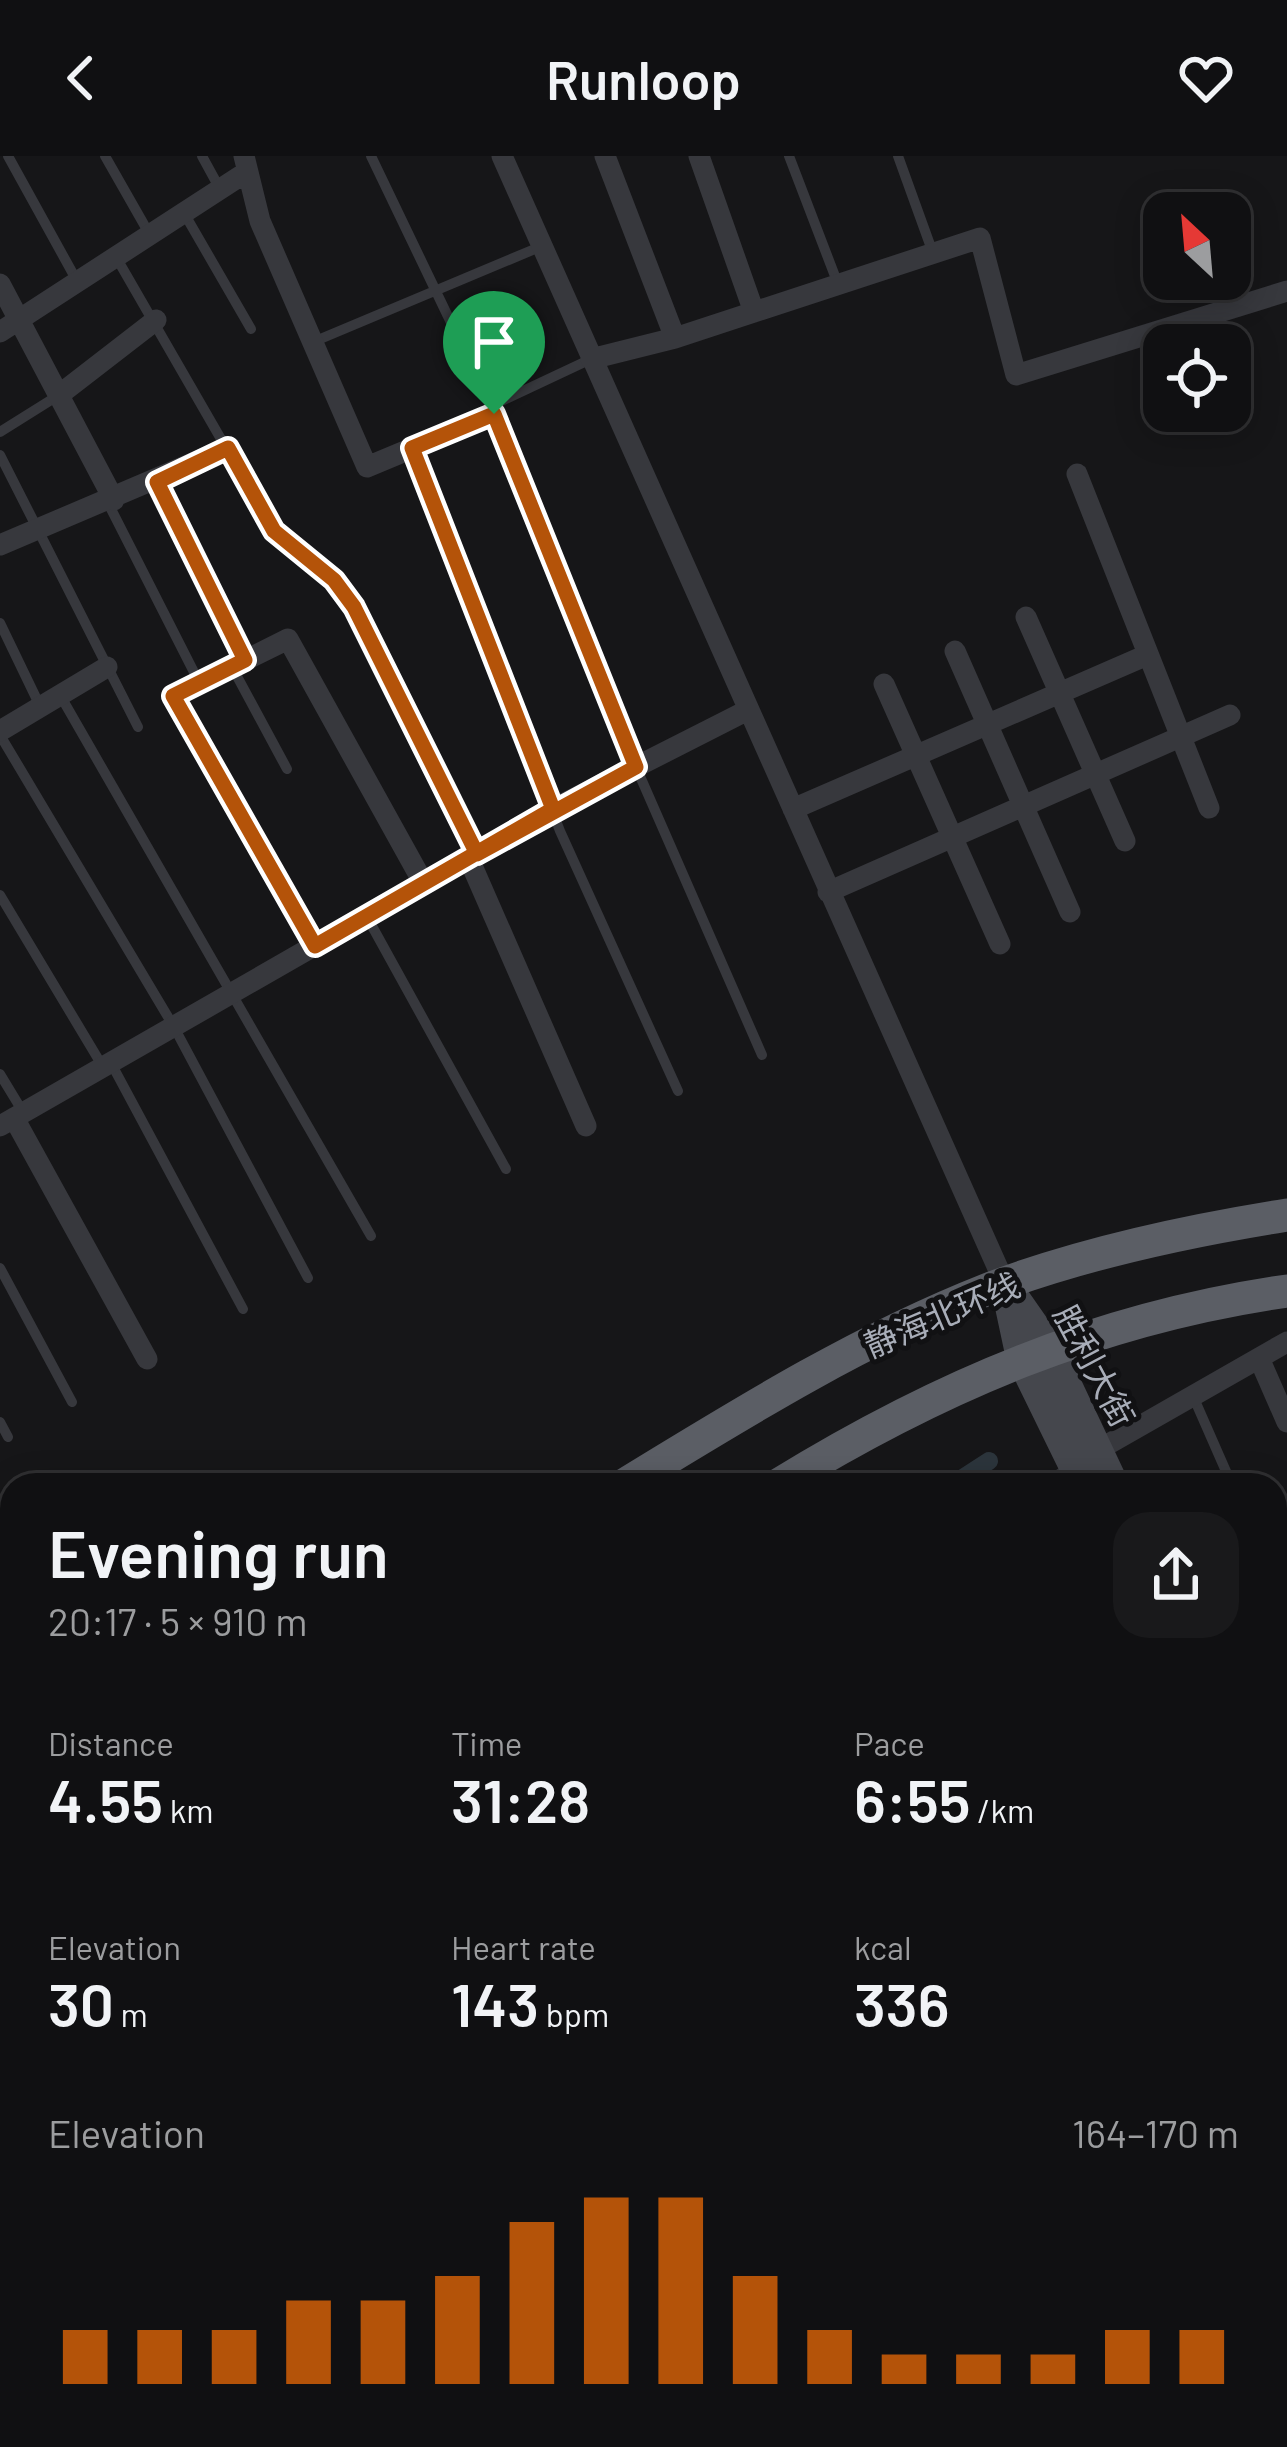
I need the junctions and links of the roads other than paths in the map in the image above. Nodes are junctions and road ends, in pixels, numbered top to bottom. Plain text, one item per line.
1 (8, 156) edge
2 (105, 156) edge
3 (202, 156) edge
4 (371, 156) edge
5 (502, 156) edge
6 (605, 156) edge
7 (699, 156) edge
8 (789, 156) edge
9 (898, 156) edge
10 (245, 164) edge
11 (220, 189) junction
12 (184, 213) junction
13 (150, 235) junction
14 (542, 246) junction
15 (933, 253) junction
16 (116, 256) junction
17 (77, 281) junction
18 (0, 284) edge
19 (838, 284) junction
20 (436, 291) junction
21 (1287, 291) edge
22 (754, 312) junction
23 (20, 319) junction
24 (156, 320) junction
25 (251, 329) dead end
26 (0, 332) edge
27 (675, 338) junction
28 (313, 342) junction
29 (591, 359) junction
30 (59, 395) junction
31 (492, 410) junction
32 (0, 432) edge
33 (228, 448) junction
34 (412, 448) junction
35 (0, 455) edge
36 (1077, 474) dead end
37 (157, 482) junction
38 (111, 502) junction
39 (37, 529) junction
40 (274, 531) joint
41 (0, 545) edge
42 (1025, 617) dead end
43 (0, 623) edge
44 (955, 651) dead end
45 (1147, 655) junction
46 (238, 664) junction
47 (107, 667) junction
48 (200, 682) junction
49 (884, 683) dead end
50 (1059, 693) junction
51 (50, 701) junction
52 (748, 710) junction
53 (1230, 716) dead end
54 (987, 724) junction
55 (2, 726) edge
56 (138, 727) dead end
57 (1180, 734) junction
58 (916, 755) junction
59 (636, 767) junction
60 (287, 769) dead end
61 (1094, 772) junction
62 (1022, 805) junction
63 (1209, 808) dead end
64 (553, 809) junction
65 (793, 809) junction
66 (952, 836) junction
67 (1125, 841) dead end
68 (473, 856) junction
69 (424, 884) junction
70 (827, 892) junction
71 (0, 895) edge
72 (1070, 912) dead end
73 (367, 917) junction
74 (1000, 944) dead end
75 (315, 946) junction
76 (236, 992) junction
77 (174, 1027) junction
78 (762, 1055) dead end
79 (107, 1065) junction
80 (0, 1074) edge
81 (678, 1091) dead end
82 (12, 1118) edge
83 (586, 1126) dead end
84 (506, 1169) dead end
85 (1287, 1215) edge
86 (371, 1236) dead end
87 (0, 1268) edge
88 (308, 1278) dead end
89 (1005, 1284) junction
90 (1287, 1291) edge
91 (243, 1309) dead end
92 (1287, 1342) edge
93 (1035, 1352) junction
94 (1259, 1358) junction
95 (147, 1359) dead end
96 (1193, 1396) junction
97 (73, 1402) dead end
98 (0, 1422) edge
99 (1287, 1422) edge
100 (8, 1437) dead end
101 (1077, 1472) edge
102 (645, 1473) edge
103 (798, 1473) edge
104 (1227, 1473) edge

1 - 17 lane
2 - 13 lane
3 - 11 lane
4 - 20 lane
5 - 14 street
6 - 27 street
7 - 22 street
8 - 19 lane
9 - 15 lane
10 - 11 street
10 - 28 street
11 - 12 street
12 - 13 street
12 - 25 lane
13 - 16 street
14 - 20 lane
14 - 29 street
15 - 19 street
15 - 21 street
16 - 17 street
16 - 24 lane
17 - 23 street
18 - 23 street
19 - 22 street
20 - 28 lane
20 - 31 lane
22 - 27 street
23 - 26 street
23 - 30 street
24 - 30 street
24 - 33 lane
27 - 29 street
28 - 34 street
29 - 31 lane
29 - 52 street
30 - 32 lane
30 - 38 street
31 - 34 street
31 - 59 lane
33 - 37 street
33 - 40 lane
34 - 64 lane
35 - 39 lane
36 - 45 street
37 - 38 street
37 - 46 lane
38 - 39 street
38 - 48 lane
39 - 41 street
39 - 47 lane
40 - 68 street
42 - 50 street
43 - 51 lane
44 - 54 street
45 - 50 street
45 - 57 street
46 - 48 street
46 - 60 lane
46 - 69 street
47 - 51 street
47 - 56 lane
48 - 75 street
49 - 58 street
50 - 54 street
50 - 61 street
51 - 55 street
51 - 76 lane
52 - 59 street
52 - 65 street
53 - 57 street
54 - 58 street
54 - 62 street
55 - 77 lane
57 - 61 street
57 - 63 street
58 - 65 street
58 - 66 street
59 - 64 street
59 - 78 lane
61 - 62 street
61 - 67 street
62 - 66 street
62 - 72 street
64 - 68 street
64 - 81 lane
65 - 70 street
66 - 70 street
66 - 74 street
68 - 69 street
68 - 83 street
69 - 73 street
70 - 89 street
71 - 79 lane
73 - 75 street
73 - 84 lane
75 - 76 street
76 - 77 street
76 - 86 lane
77 - 79 street
77 - 88 lane
79 - 82 street
79 - 91 lane
80 - 82 lane
82 - 95 street
85 - 89 highway, 静海北环线
87 - 97 lane
89 - 93 main road, 胜利大街
89 - 102 highway, 静海北环线
90 - 93 highway
92 - 94 street
93 - 101 main road, 胜利大街
93 - 103 highway
94 - 96 street
94 - 99 street
96 - 101 street
96 - 104 lane
98 - 100 lane

